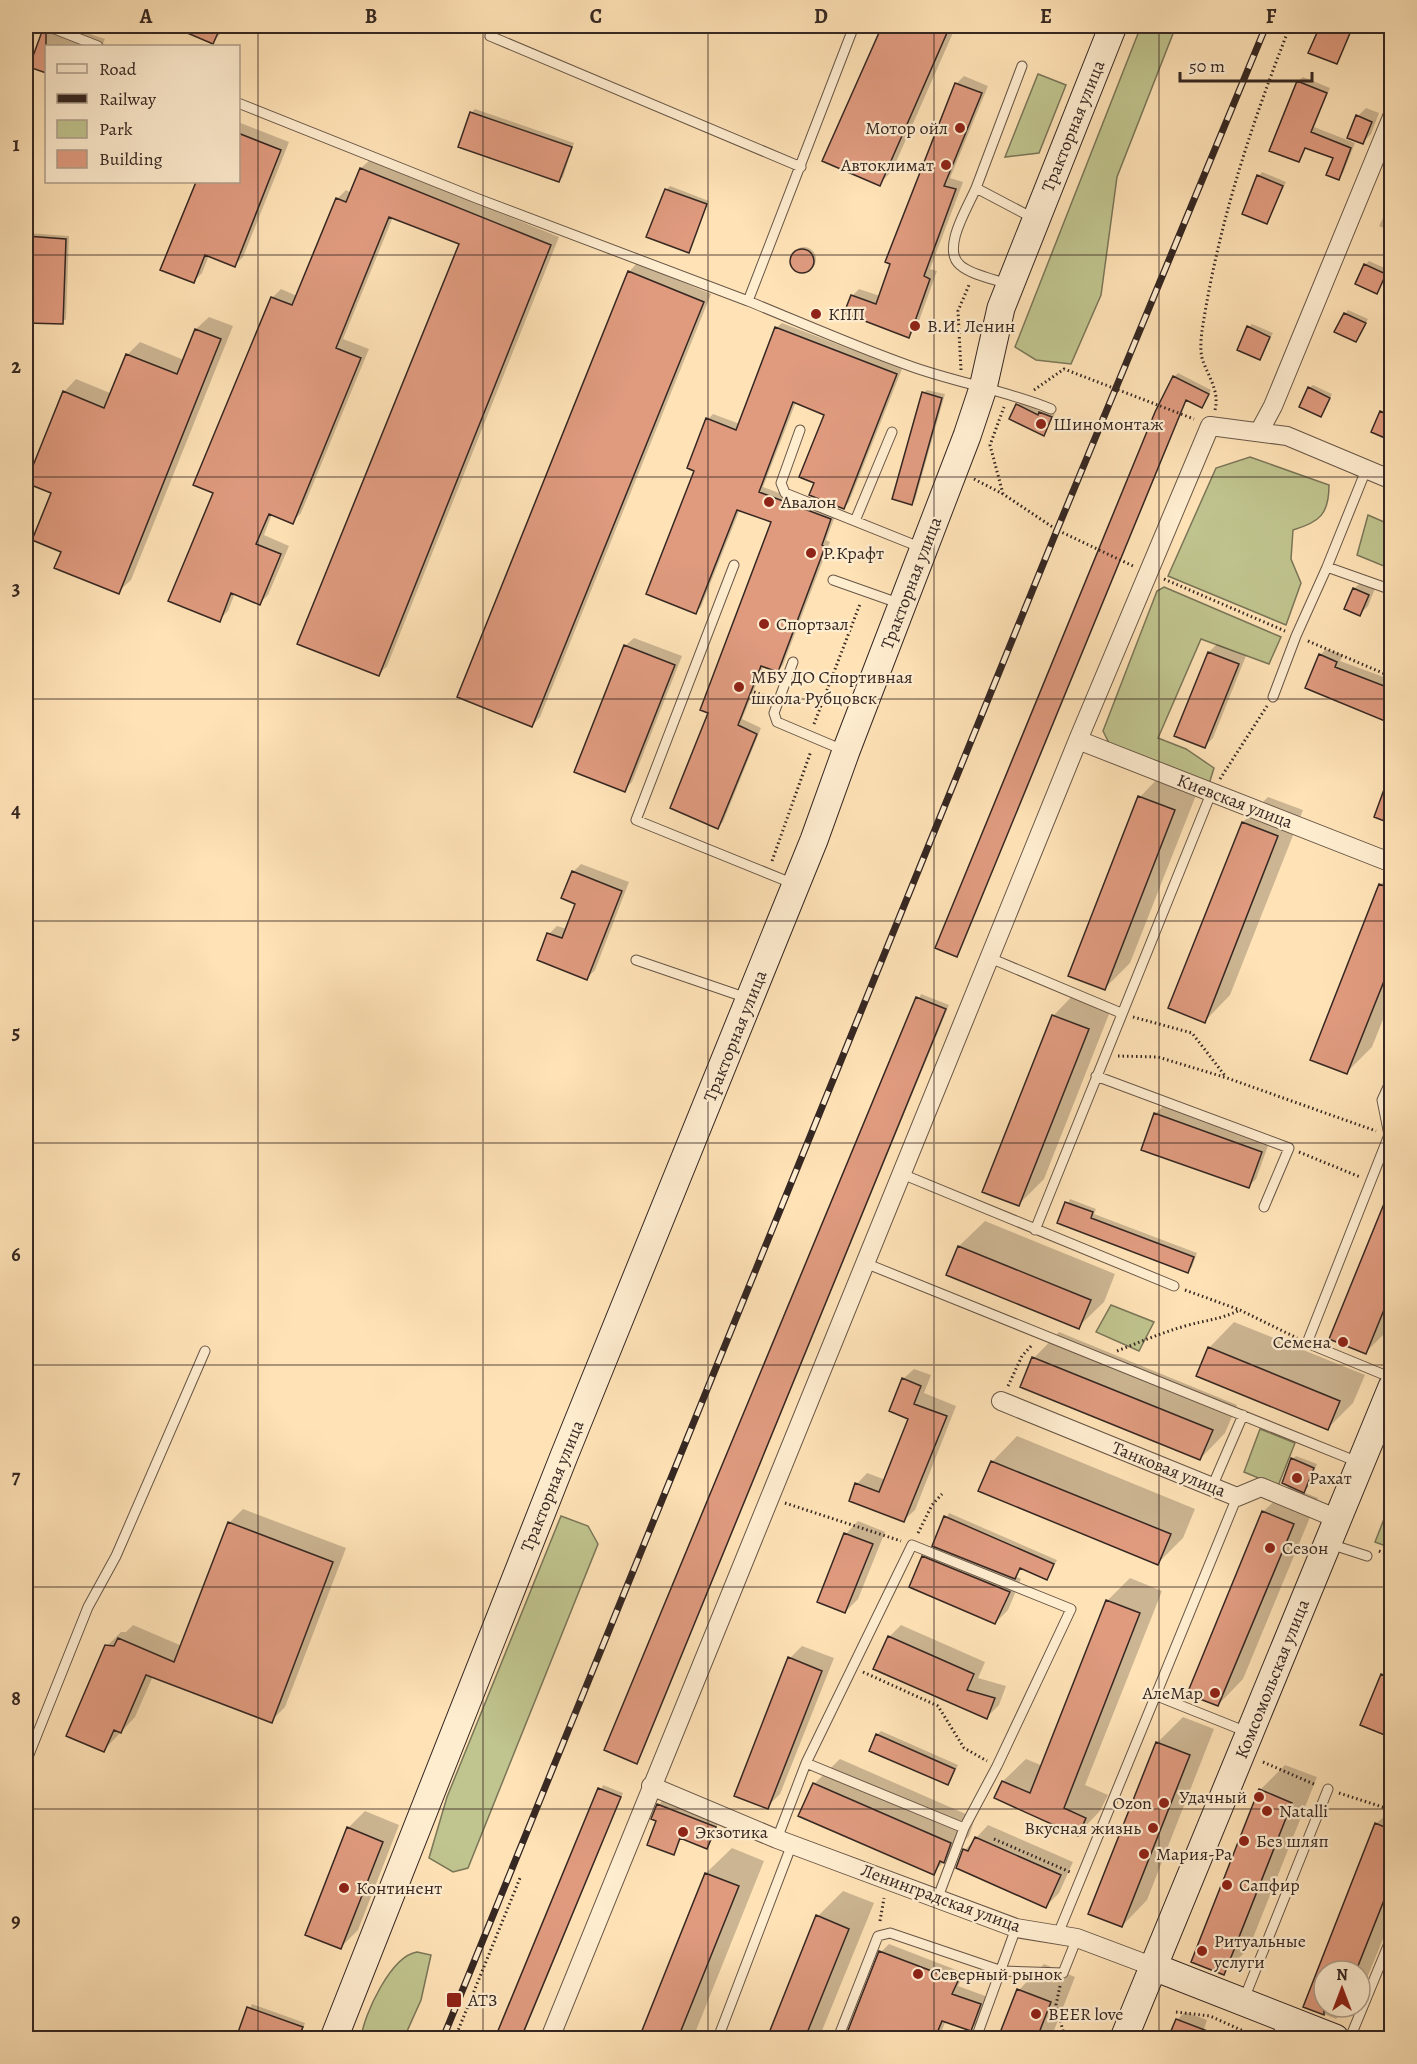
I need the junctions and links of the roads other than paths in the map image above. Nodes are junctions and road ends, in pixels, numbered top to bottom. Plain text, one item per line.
1 (493, 26) edge
2 (854, 26) edge
3 (1113, 26) edge
4 (52, 28) dead end
5 (95, 45) edge
6 (1022, 66) dead end
7 (240, 104) edge
8 (1392, 117) edge
9 (801, 167) junction
10 (976, 188) junction
11 (1035, 219) junction
12 (1010, 285) junction
13 (748, 301) junction
14 (972, 385) junction
15 (1051, 409) dead end
16 (800, 430) dead end
17 (892, 432) dead end
18 (1259, 432) junction
19 (1366, 470) junction
20 (1392, 480) edge
21 (855, 521) junction
22 (924, 549) junction
23 (734, 565) dead end
24 (1327, 567) junction
25 (833, 580) dead end
26 (1392, 590) edge
27 (903, 605) junction
28 (793, 662) dead end
29 (1273, 697) road end
30 (1078, 740) junction
31 (846, 751) junction
32 (1212, 791) junction
33 (1392, 862) edge
34 (796, 885) junction
35 (990, 958) junction
36 (636, 960) dead end
37 (750, 999) junction
38 (1121, 1013) junction
39 (1096, 1076) junction
40 (1392, 1078) edge
41 (1390, 1136) edge
42 (902, 1174) junction
43 (1264, 1207) dead end
44 (1035, 1230) junction
45 (866, 1263) junction
46 (1174, 1286) road end
47 (205, 1351) dead end
48 (1392, 1378) edge
49 (1392, 1387) edge
50 (1000, 1401) road end
51 (1243, 1415) junction
52 (1360, 1463) junction
53 (1212, 1487) junction
54 (1237, 1497) junction
55 (1333, 1531) junction
56 (1367, 1556) dead end
57 (1157, 1696) junction
58 (1250, 1733) junction
59 (26, 1762) edge
60 (806, 1763) junction
61 (651, 1786) junction
62 (1328, 1789) dead end
63 (964, 1828) junction
64 (785, 1841) junction
65 (938, 1897) junction
66 (1016, 1928) junction
67 (1058, 1934) junction
68 (1392, 1936) edge
69 (1077, 1938) junction
70 (1154, 1967) junction
71 (1002, 1971) junction
72 (1243, 2003) junction
73 (1280, 2029) edge
74 (334, 2038) edge
75 (554, 2038) edge
76 (718, 2038) edge
77 (838, 2038) edge
78 (976, 2038) edge
79 (1124, 2038) edge
80 (1335, 2038) edge
81 (1350, 2038) edge

1 - 9 lane
2 - 9 lane
3 - 11 street, Тракторная улица
4 - 5 lane
6 - 10 lane
7 - 13 lane
8 - 18 street
9 - 13 lane
10 - 11 lane
10 - 12 lane
11 - 12 street, Тракторная улица
12 - 14 street, Тракторная улица
13 - 14 lane
14 - 15 lane
14 - 22 street, Тракторная улица
16 - 21 lane
17 - 21 lane
18 - 19 street
18 - 30 street
19 - 20 street
19 - 24 lane
21 - 22 lane
22 - 27 street, Тракторная улица
23 - 34 lane
24 - 26 lane
24 - 29 lane
25 - 27 lane
27 - 31 street, Тракторная улица
28 - 31 lane
30 - 32 street, Киевская улица
30 - 35 street
31 - 34 street, Тракторная улица
32 - 33 street, Киевская улица
32 - 38 lane
34 - 37 street, Тракторная улица
35 - 38 lane
35 - 42 street
36 - 37 lane
37 - 74 street, Тракторная улица
38 - 39 lane
39 - 43 lane
39 - 44 lane
40 - 41 lane
41 - 48 lane
42 - 44 lane
42 - 45 street
44 - 46 lane
45 - 51 lane
45 - 61 street
47 - 59 lane
49 - 52 street, Комсомольская улица
50 - 53 street, Танковая улица
51 - 52 lane
51 - 53 lane
52 - 55 street, Комсомольская улица
53 - 54 street, Танковая улица
54 - 55 street, Танковая улица
54 - 57 lane
55 - 56 lane
55 - 58 street, Комсомольская улица
57 - 58 lane
57 - 67 lane
58 - 70 street, Комсомольская улица
60 - 63 lane
60 - 63 lane
60 - 64 lane
61 - 64 street, Ленинградская улица
61 - 75 street
62 - 72 lane
63 - 65 lane
64 - 65 street, Ленинградская улица
64 - 76 lane
65 - 66 street, Ленинградская улица
66 - 67 street, Ленинградская улица
66 - 71 lane
67 - 69 street, Ленинградская улица
68 - 81 lane
69 - 70 street, Ленинградская улица
69 - 71 lane
70 - 72 street, Ленинградская улица
70 - 79 street, Комсомольская улица
71 - 77 lane
71 - 78 lane
72 - 73 street, Ленинградская улица
73 - 80 street, Ленинградская улица

